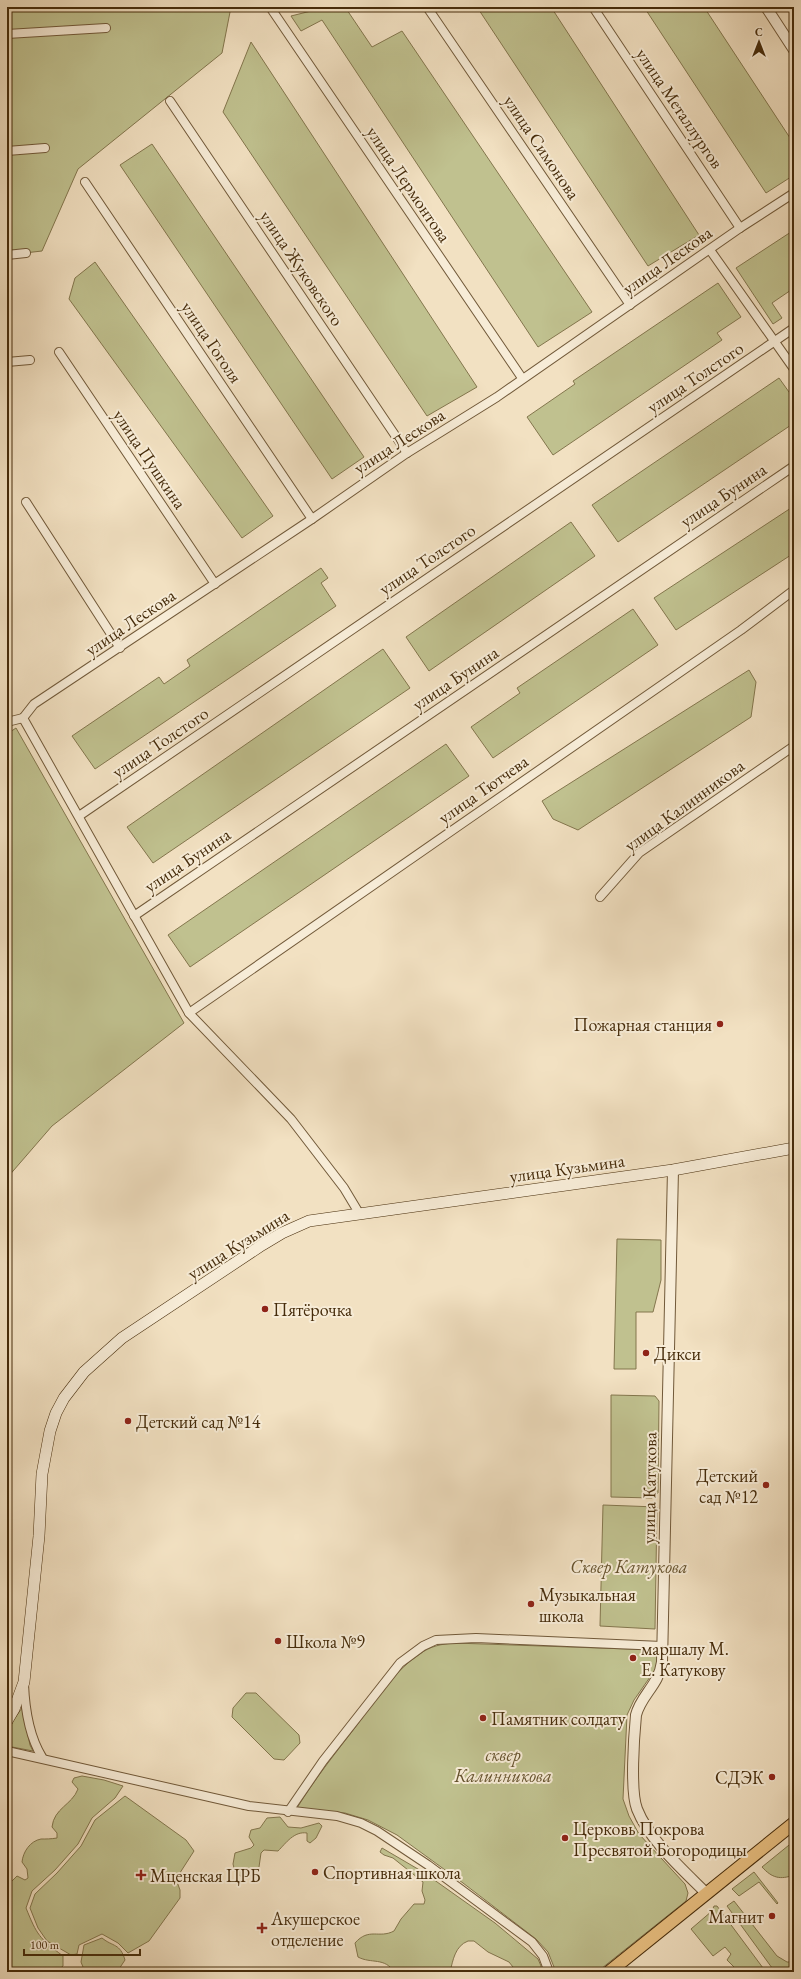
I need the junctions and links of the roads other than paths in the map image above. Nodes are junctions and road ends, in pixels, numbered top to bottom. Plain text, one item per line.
1 (270, 7) edge
2 (427, 7) edge
3 (592, 7) edge
4 (766, 7) edge
5 (106, 28) dead end
6 (7, 34) edge
7 (794, 50) edge
8 (170, 101) dead end
9 (45, 148) dead end
10 (7, 151) edge
11 (85, 182) dead end
12 (794, 193) edge
13 (740, 228) junction
14 (710, 250) junction
15 (26, 253) dead end
16 (7, 255) edge
17 (630, 305) junction
18 (794, 328) edge
19 (774, 342) junction
20 (59, 352) dead end
21 (30, 360) dead end
22 (7, 362) edge
23 (794, 369) edge
24 (522, 378) junction
25 (407, 453) junction
26 (794, 466) edge
27 (26, 502) dead end
28 (312, 519) junction
29 (215, 584) junction
30 (794, 590) edge
31 (120, 648) junction
32 (23, 718) junction
33 (7, 722) edge
34 (794, 746) edge
35 (79, 816) junction
36 (600, 897) dead end
37 (134, 916) junction
38 (190, 1013) junction
39 (794, 1148) edge
40 (673, 1170) junction
41 (359, 1214) junction
42 (662, 1646) junction
43 (24, 1682) junction
44 (7, 1721) edge
45 (7, 1751) edge
46 (42, 1758) junction
47 (288, 1812) junction
48 (794, 1823) edge
49 (706, 1894) junction
50 (549, 1972) edge
51 (609, 1972) edge

1 - 24 street, улица Лермонтова
2 - 17 street, улица Симонова
3 - 13 street, улица Металлургов
4 - 7 street
5 - 6 street
8 - 25 street, улица Жуковского
9 - 10 street
11 - 28 street, улица Гоголя
12 - 13 street, улица Лескова
13 - 14 street, улица Лескова
14 - 17 street, улица Лескова
14 - 19 street
15 - 16 street
17 - 24 street, улица Лескова
18 - 19 street, улица Толстого
19 - 23 street
19 - 35 street, улица Толстого
20 - 29 street, улица Пушкина
21 - 22 street
24 - 25 street, улица Лескова
25 - 28 street, улица Лескова
26 - 37 street, улица Бунина
27 - 31 street
28 - 29 street, улица Лескова
29 - 31 street, улица Лескова
30 - 38 street, улица Тютчева
31 - 32 street, улица Лескова
32 - 33 street
32 - 35 street
34 - 36 street, улица Калинникова
35 - 37 street
37 - 38 street
38 - 41 street
39 - 40 main road, улица Кузьмина
40 - 41 main road, улица Кузьмина
40 - 42 street, улица Катукова
41 - 43 main road, улица Кузьмина
42 - 47 street
42 - 49 street, улица Катукова
43 - 44 main road, улица Кузьмина
43 - 46 street
45 - 46 street
46 - 47 street
47 - 50 street
48 - 49 main road
49 - 51 main road

